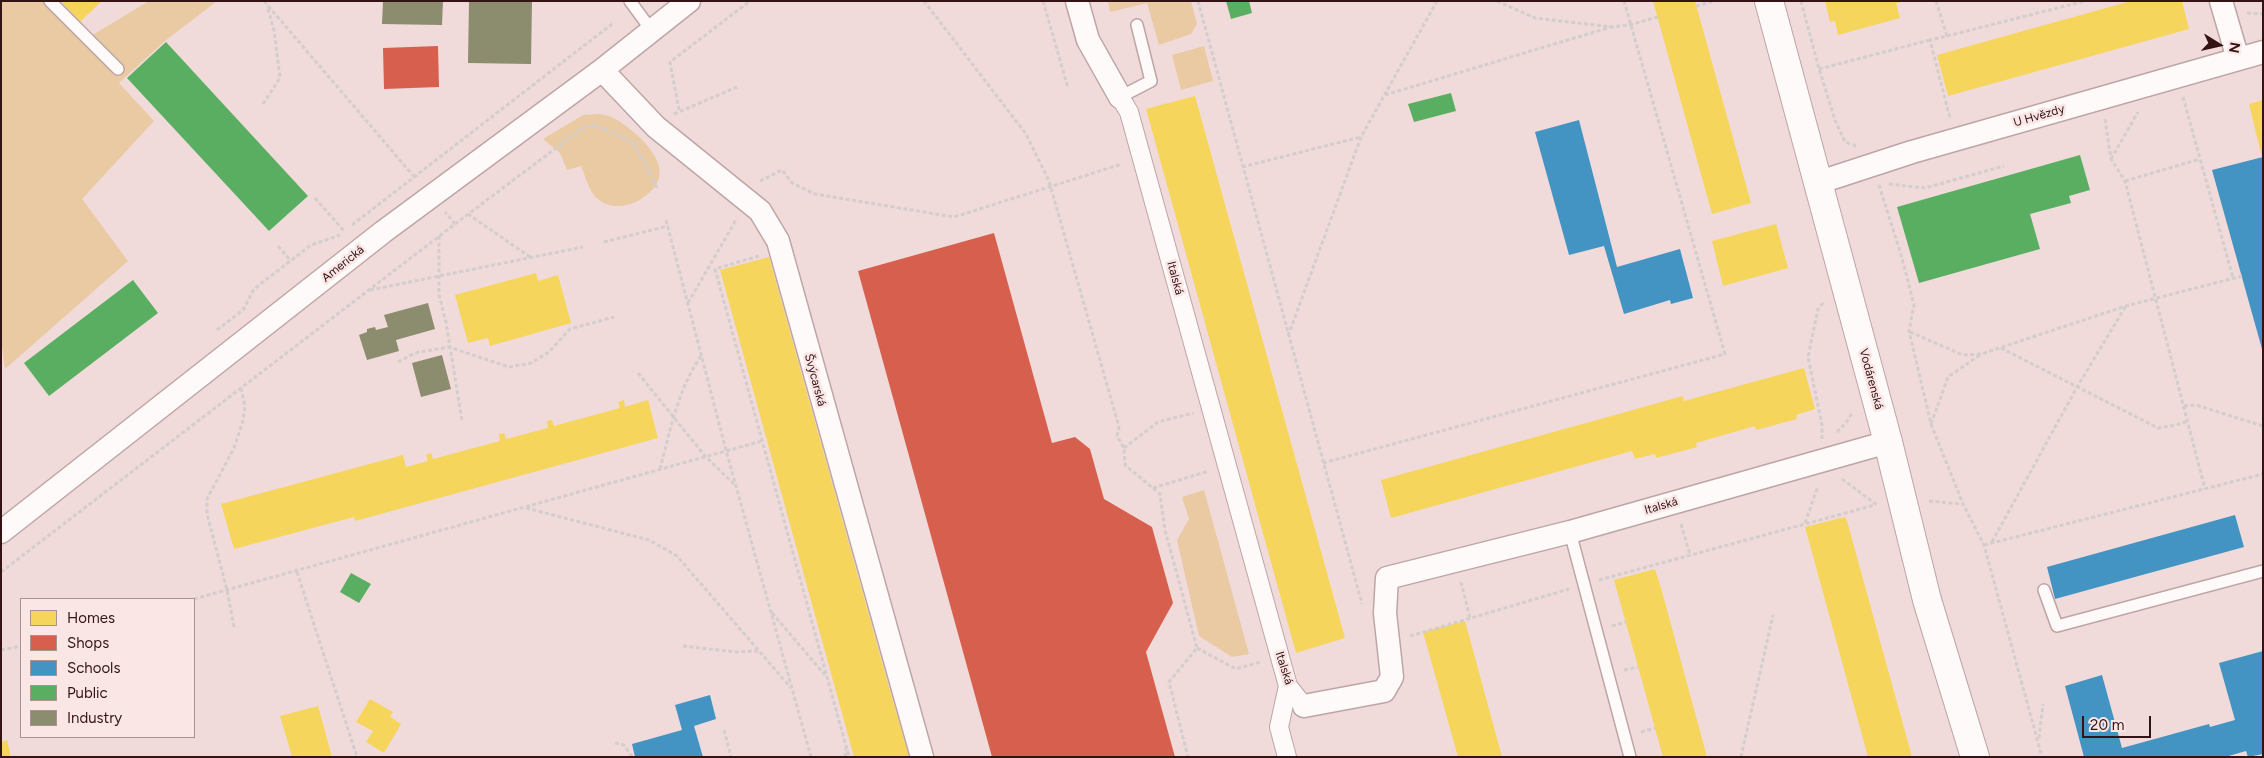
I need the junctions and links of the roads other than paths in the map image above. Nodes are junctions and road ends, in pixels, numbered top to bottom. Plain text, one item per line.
1 (50, 1) edge
2 (630, 1) edge
3 (689, 1) edge
4 (1077, 1) edge
5 (1770, 1) edge
6 (2221, 1) edge
7 (1137, 25) dead end
8 (652, 31) junction
9 (2263, 52) edge
10 (2238, 59) junction
11 (118, 69) dead end
12 (602, 70) junction
13 (1120, 96) junction
14 (1817, 183) junction
15 (1888, 442) junction
16 (1, 532) edge
17 (1570, 532) junction
18 (2263, 571) edge
19 (2044, 590) dead end
20 (1288, 686) junction
21 (1304, 706) joint
22 (922, 757) edge
23 (1287, 757) edge
24 (1630, 757) edge
25 (1975, 757) edge

1 - 11 lane
2 - 8 lane
3 - 8 street, Americká
4 - 13 street, Italská
5 - 14 street, Vodárenská
6 - 10 street
7 - 13 lane
8 - 12 street, Americká
9 - 10 street, U Hvězdy
10 - 14 street, U Hvězdy
12 - 16 street, Americká
12 - 22 street, Švýcarská
13 - 20 street, Italská
14 - 15 street, Vodárenská
15 - 17 street, Italská
15 - 25 street, Vodárenská
17 - 21 street, Italská
17 - 24 lane
18 - 19 lane
20 - 21 street, Italská
20 - 23 street

